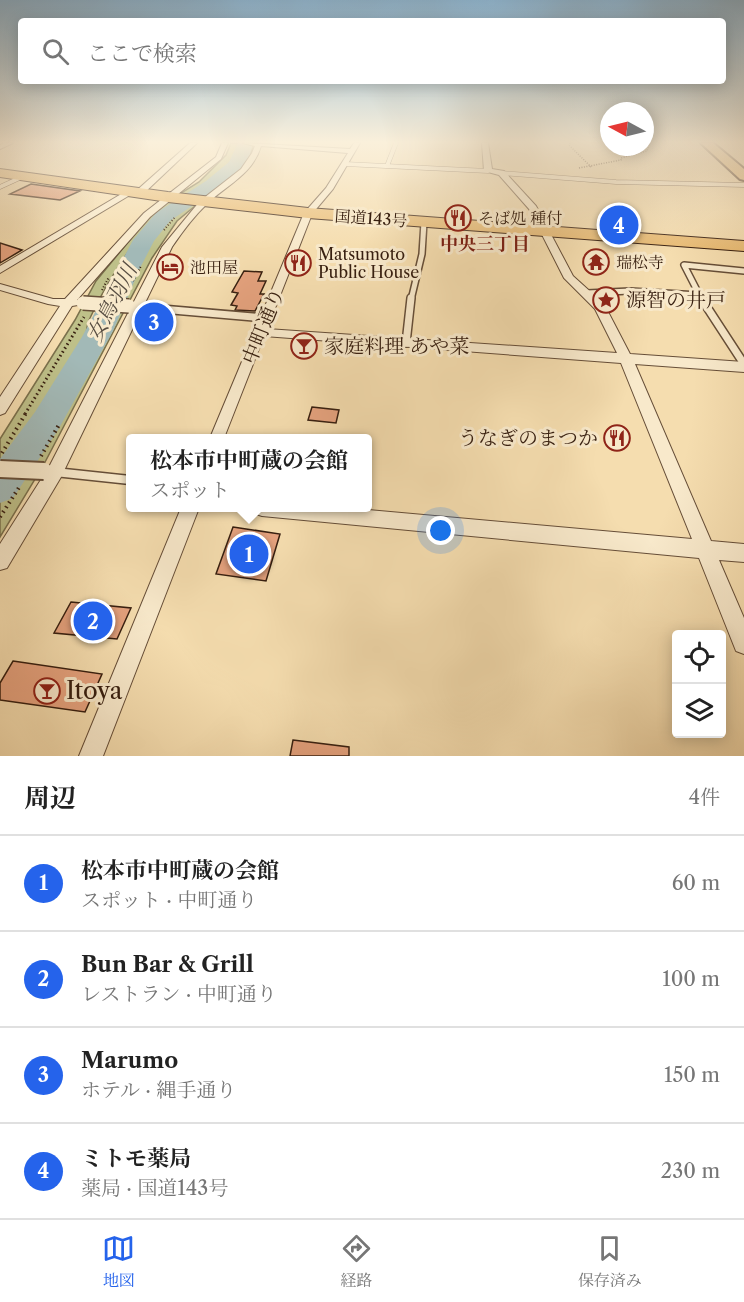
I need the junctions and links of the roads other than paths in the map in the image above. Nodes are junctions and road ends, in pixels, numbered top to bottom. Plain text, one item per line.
1 (19, 178) edge
2 (40, 178) edge
3 (152, 178) edge
4 (194, 178) edge
5 (233, 178) edge
6 (336, 178) edge
7 (506, 178) edge
8 (568, 178) edge
9 (744, 185) edge
10 (0, 187) edge
11 (135, 192) junction
12 (170, 197) junction
13 (203, 201) junction
14 (308, 213) junction
15 (424, 222) junction
16 (544, 230) junction
17 (744, 246) edge
18 (0, 270) edge
19 (744, 271) edge
20 (0, 287) edge
21 (587, 293) junction
22 (699, 295) junction
23 (68, 303) junction
24 (133, 306) junction
25 (266, 318) junction
26 (260, 332) junction
27 (406, 343) junction
28 (626, 358) junction
29 (744, 365) edge
30 (2, 401) edge
31 (219, 434) edge
32 (0, 468) edge
33 (49, 472) junction
34 (126, 480) edge
35 (188, 512) edge
36 (315, 512) edge
37 (706, 549) junction
38 (744, 553) edge
39 (0, 561) edge
40 (744, 643) edge
41 (91, 756) edge

1 - 10 lane
2 - 11 highway, 国道143号
3 - 11 street
4 - 12 street
5 - 13 street
6 - 14 street, 中町通り
7 - 16 street
8 - 9 lane
11 - 12 highway, 国道143号
11 - 18 street
12 - 13 highway, 国道143号
12 - 23 street
13 - 14 highway, 国道143号
13 - 24 street
14 - 15 highway, 国道143号
14 - 25 street, 中町通り
15 - 16 highway, 国道143号
15 - 27 lane
16 - 17 highway, 国道143号
16 - 21 street
19 - 22 lane
20 - 23 street
21 - 22 lane
21 - 28 street
22 - 29 lane
23 - 24 street, bridge
23 - 30 street
24 - 25 lane
24 - 33 street
25 - 26 street, 中町通り
26 - 27 street
26 - 31 street, 中町通り
27 - 28 street
28 - 29 street
28 - 37 street
32 - 33 street, bridge
33 - 34 lane
33 - 39 street
35 - 41 street
36 - 37 street
37 - 38 street
37 - 40 street

